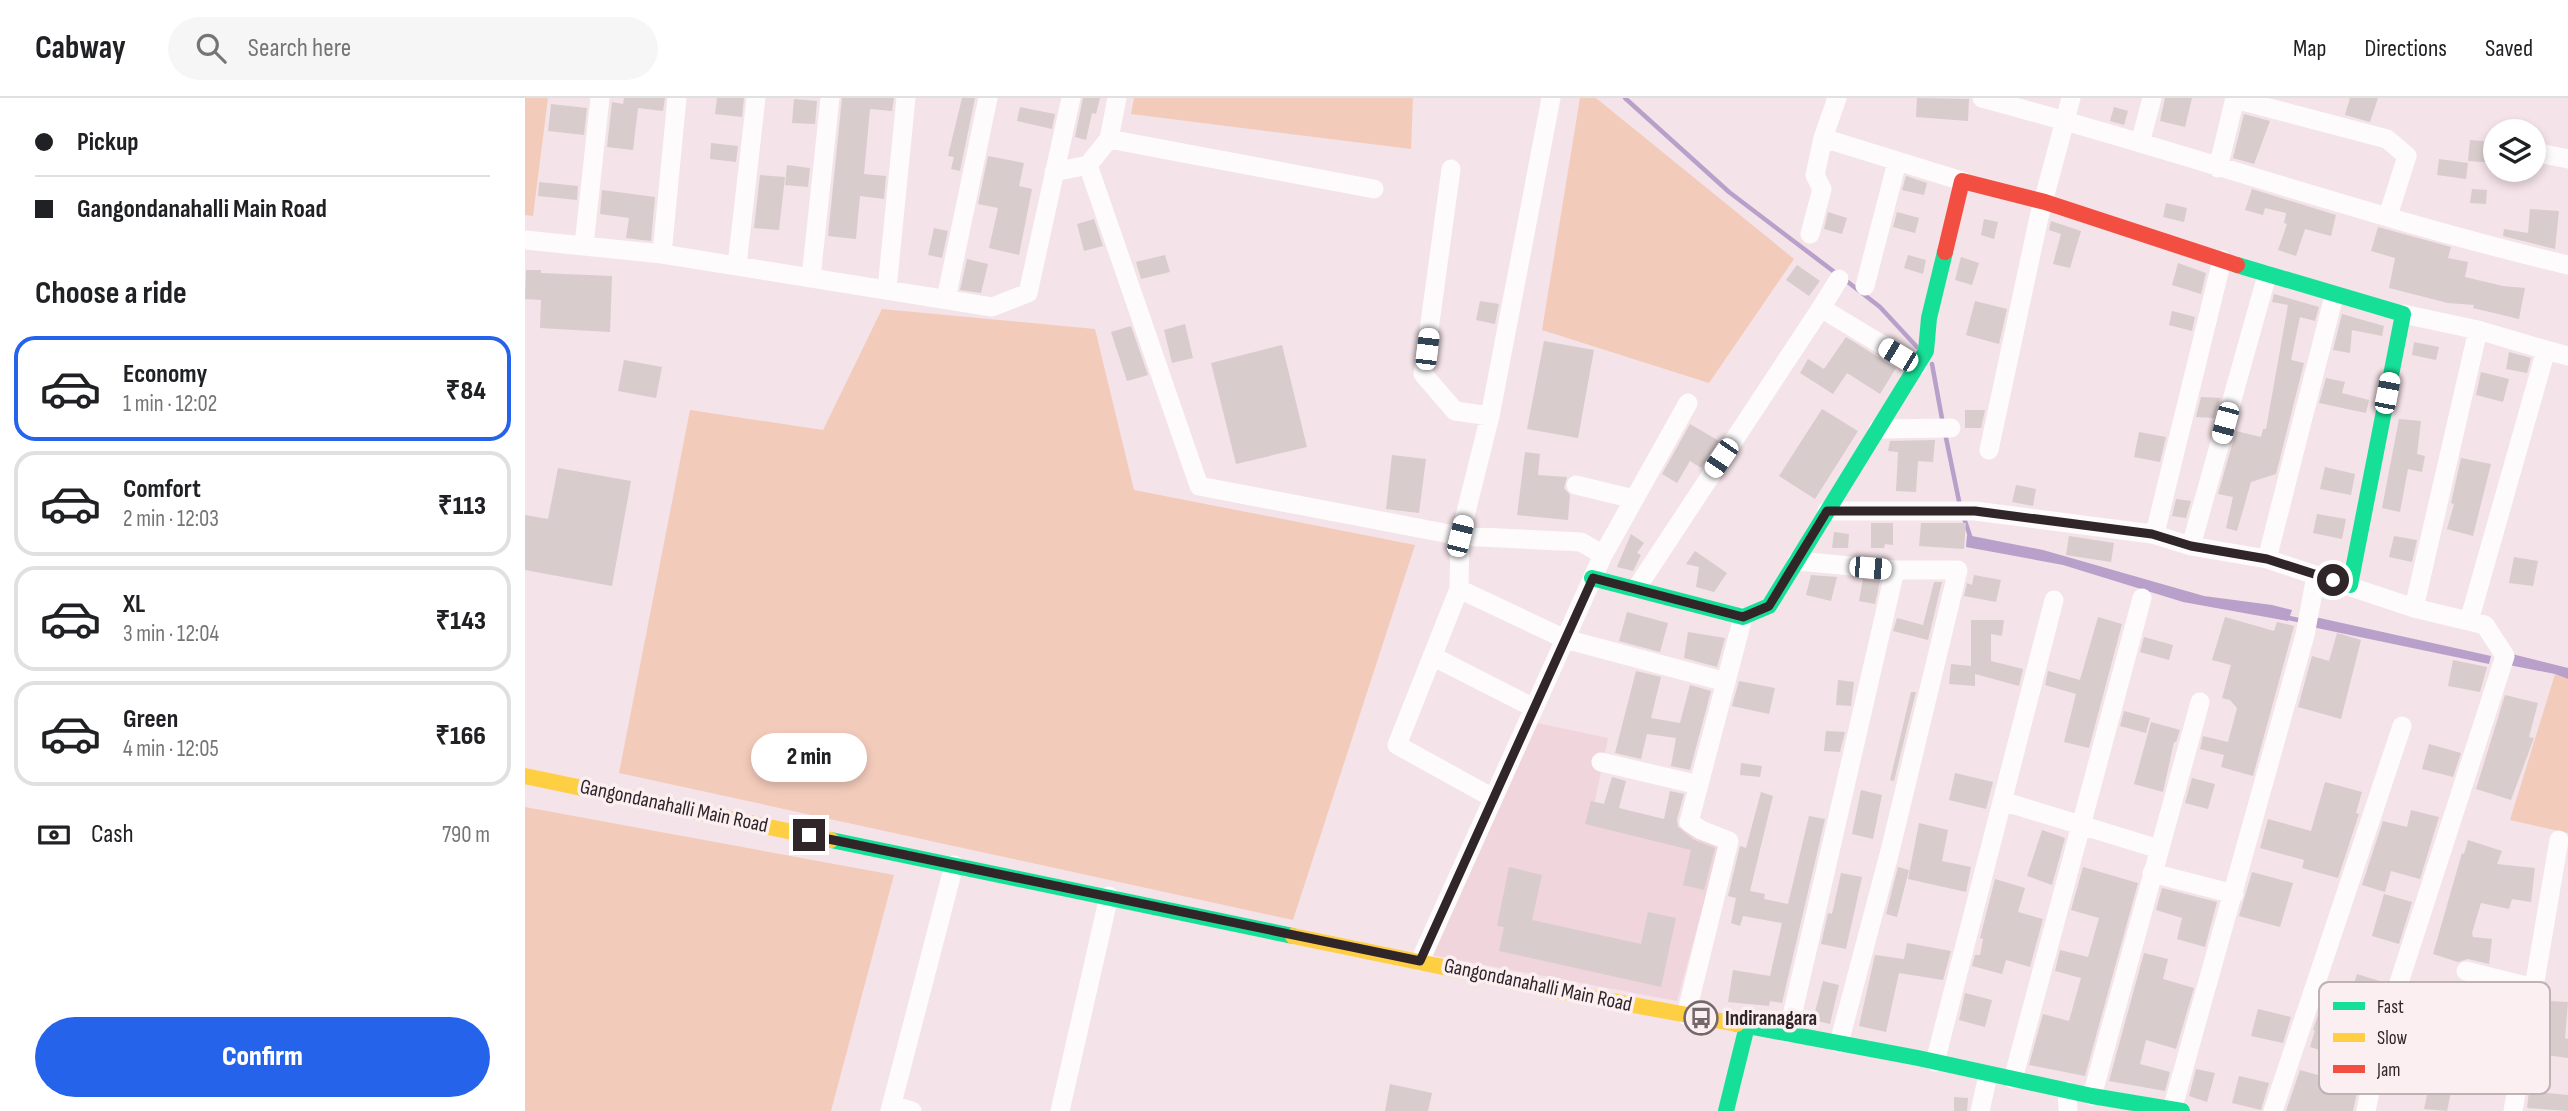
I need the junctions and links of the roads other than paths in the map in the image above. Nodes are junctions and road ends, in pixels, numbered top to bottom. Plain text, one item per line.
1 (600, 98) edge
2 (677, 98) edge
3 (756, 98) edge
4 (830, 98) edge
5 (906, 98) edge
6 (988, 98) edge
7 (1071, 98) edge
8 (1117, 98) edge
9 (1551, 98) edge
10 (1837, 98) edge
11 (2071, 98) edge
12 (2153, 98) edge
13 (1992, 99) edge
14 (2235, 99) edge
15 (2065, 120) junction
16 (1823, 138) junction
17 (1108, 139) junction
18 (2140, 143) junction
19 (2546, 154) edge
20 (2568, 159) edge
21 (1897, 162) junction
22 (1088, 165) junction
23 (2218, 168) junction
24 (1451, 169) dead end
25 (1054, 172) junction
26 (1962, 181) junction
27 (1374, 189) dead end
28 (2045, 202) junction
29 (2388, 216) junction
30 (1811, 234) dead end
31 (525, 240) edge
32 (584, 245) junction
33 (662, 254) junction
34 (2223, 260) junction
35 (737, 265) junction
36 (2568, 265) edge
37 (2267, 275) junction
38 (811, 278) junction
39 (1839, 279) dead end
40 (1865, 286) dead end
41 (887, 289) junction
42 (2334, 296) junction
43 (946, 299) junction
44 (1821, 308) junction
45 (2403, 314) junction
46 (2478, 330) junction
47 (2546, 350) junction
48 (2568, 356) edge
49 (1917, 366) junction
50 (1688, 404) dead end
51 (1490, 416) junction
52 (1951, 428) dead end
53 (1878, 429) junction
54 (1989, 450) dead end
55 (1576, 485) dead end
56 (1634, 499) junction
57 (1827, 511) junction
58 (2152, 534) junction
59 (1460, 536) junction
60 (2191, 546) junction
61 (1603, 555) junction
62 (2267, 559) junction
63 (1797, 561) junction
64 (1895, 570) junction
65 (2316, 576) junction
66 (1593, 578) junction
67 (2350, 585) junction
68 (1459, 589) junction
69 (1636, 589) junction
70 (2142, 598) dead end
71 (2054, 600) dead end
72 (2414, 608) junction
73 (1743, 617) junction
74 (2469, 621) junction
75 (1565, 639) junction
76 (1432, 656) junction
77 (1726, 682) junction
78 (2200, 702) dead end
79 (1534, 708) junction
80 (2402, 726) dead end
81 (1601, 762) dead end
82 (525, 776) edge
83 (1699, 785) junction
84 (1493, 798) junction
85 (2002, 801) junction
86 (2081, 827) junction
87 (2559, 840) dead end
88 (2159, 849) junction
89 (954, 865) junction
90 (2152, 873) junction
91 (2234, 894) junction
92 (1109, 896) junction
93 (1420, 961) junction
94 (2466, 971) dead end
95 (2399, 982) edge
96 (2511, 982) edge
97 (2536, 982) edge
98 (1686, 1015) junction
99 (1747, 1026) junction
100 (1788, 1033) junction
101 (1839, 1043) junction
102 (1935, 1062) junction
103 (1988, 1075) junction
104 (2013, 1079) junction
105 (2067, 1091) junction
106 (2092, 1096) junction
107 (891, 1108) edge
108 (2142, 1109) edge
109 (2177, 1110) edge
110 (912, 1111) edge
111 (1060, 1111) edge
112 (1726, 1111) edge
113 (1980, 1111) edge
114 (2068, 1111) edge
115 (2273, 1111) edge

1 - 32 street
2 - 33 street
3 - 35 street
4 - 38 street
5 - 41 street
6 - 43 street
7 - 25 street
8 - 17 street
9 - 51 street
10 - 16 street
11 - 15 street
12 - 18 street
13 - 15 street
14 - 23 street
14 - 29 street
15 - 18 street
15 - 28 street
16 - 21 street
16 - 30 street
17 - 22 street
17 - 27 street
18 - 23 street
19 - 20 street
21 - 26 street
21 - 40 street
22 - 25 street
22 - 59 street
23 - 29 street
24 - 51 street
25 - 43 street
26 - 28 street
26 - 49 street
28 - 34 street
28 - 54 street
29 - 36 street
31 - 32 street
32 - 33 street
33 - 35 street
34 - 37 street
34 - 58 street
35 - 38 street
37 - 42 street
37 - 60 street
38 - 41 street
39 - 44 street
41 - 43 street
42 - 45 street
42 - 62 street
44 - 49 street
44 - 69 street
45 - 46 street
45 - 67 street
46 - 47 street
46 - 72 street
47 - 48 street
47 - 74 street
49 - 53 street
50 - 56 street
51 - 59 street
52 - 53 street
53 - 57 street
55 - 56 street
56 - 61 street
57 - 58 street
57 - 63 street
58 - 60 street
59 - 61 street
59 - 68 street
60 - 62 street
61 - 66 street
62 - 65 street
63 - 64 street
63 - 73 street
64 - 100 street
64 - 101 street
65 - 67 street
65 - 91 street
66 - 69 street
66 - 75 street
67 - 72 street
68 - 75 street
68 - 76 street
69 - 73 street
70 - 86 street
71 - 85 street
72 - 74 street
73 - 77 street
74 - 95 street
75 - 77 street
75 - 79 street
76 - 79 street
76 - 84 street
77 - 83 street
78 - 88 street
79 - 84 street
80 - 115 street
81 - 83 street
82 - 89 street, Gangondanahalli Main Road
83 - 98 street
84 - 93 street
85 - 86 street
85 - 102 street
86 - 88 street
86 - 104 street
87 - 97 street
88 - 90 street
89 - 92 street, Gangondanahalli Main Road
89 - 107 street
90 - 91 street
90 - 106 street
91 - 109 street
92 - 93 street, Gangondanahalli Main Road
92 - 111 street
93 - 98 street, Gangondanahalli Main Road
94 - 96 street
98 - 99 street, Gangondanahalli Main Road
99 - 100 street, Gangondanahalli Main Road
99 - 112 street
100 - 101 street, Gangondanahalli Main Road
101 - 102 street, Gangondanahalli Main Road
102 - 103 street, Gangondanahalli Main Road
103 - 104 street, Gangondanahalli Main Road
103 - 113 street
104 - 105 street, Gangondanahalli Main Road
105 - 106 street, Gangondanahalli Main Road
105 - 114 street
106 - 108 street, Gangondanahalli Main Road
107 - 110 street
108 - 109 street, Gangondanahalli Main Road

